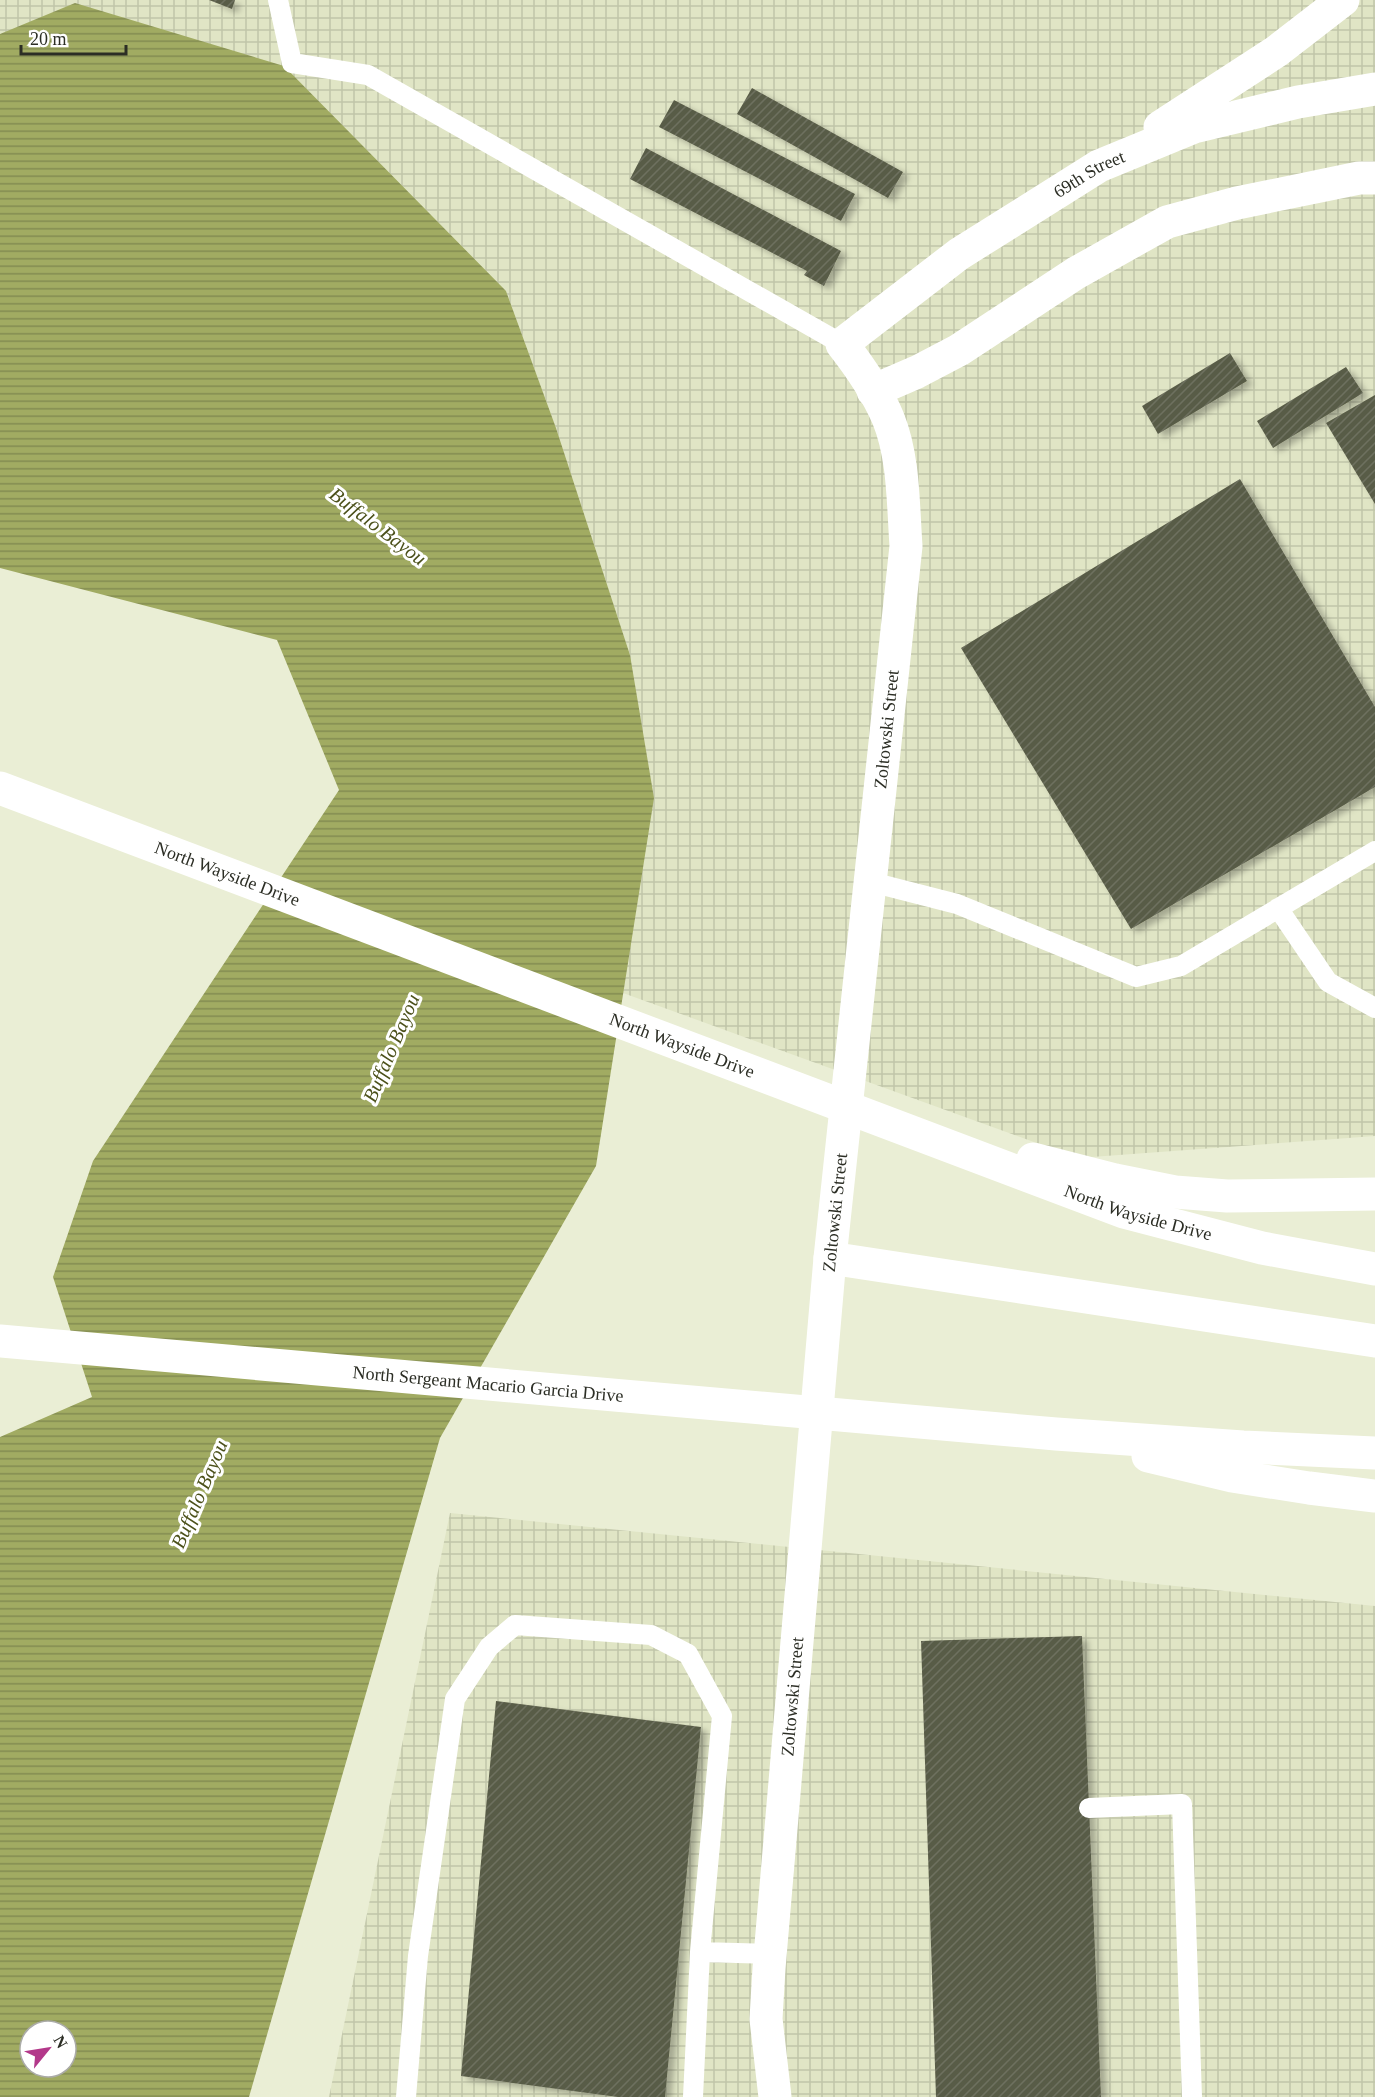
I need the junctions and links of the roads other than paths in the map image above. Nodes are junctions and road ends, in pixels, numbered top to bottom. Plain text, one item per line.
1 (278, 0) edge
2 (1343, 0) edge
3 (1374, 89) edge
4 (1099, 166) junction
5 (1375, 178) edge
6 (842, 344) junction
7 (873, 391) junction
8 (0, 788) edge
9 (1375, 851) edge
10 (871, 882) junction
11 (1278, 908) junction
12 (1375, 1008) edge
13 (1044, 1171) junction
14 (1375, 1194) edge
15 (830, 1258) junction
16 (1375, 1269) edge
17 (0, 1341) edge
18 (1375, 1341) edge
19 (1056, 1434) junction
20 (1375, 1453) edge
21 (1375, 1496) edge
22 (1089, 1808) dead end
23 (700, 1952) junction
24 (770, 1954) junction
25 (406, 2097) edge
26 (693, 2097) edge
27 (776, 2097) edge
28 (1192, 2097) edge

1 - 6 lane
2 - 4 main road
3 - 4 main road, 69th Street
4 - 6 main road, 69th Street
5 - 7 main road
6 - 7 main road, Zoltowski Street
7 - 10 main road, Zoltowski Street
8 - 13 main road, North Wayside Drive
9 - 11 lane
10 - 11 lane
10 - 15 main road, Zoltowski Street
11 - 12 lane
13 - 14 main road
13 - 16 main road, North Wayside Drive
15 - 18 main road
15 - 24 main road, Zoltowski Street
17 - 19 main road, North Sergeant Macario Garcia Drive
19 - 20 main road
19 - 21 main road
22 - 28 lane
23 - 24 lane
23 - 25 lane
23 - 26 lane
24 - 27 main road, Zoltowski Street

